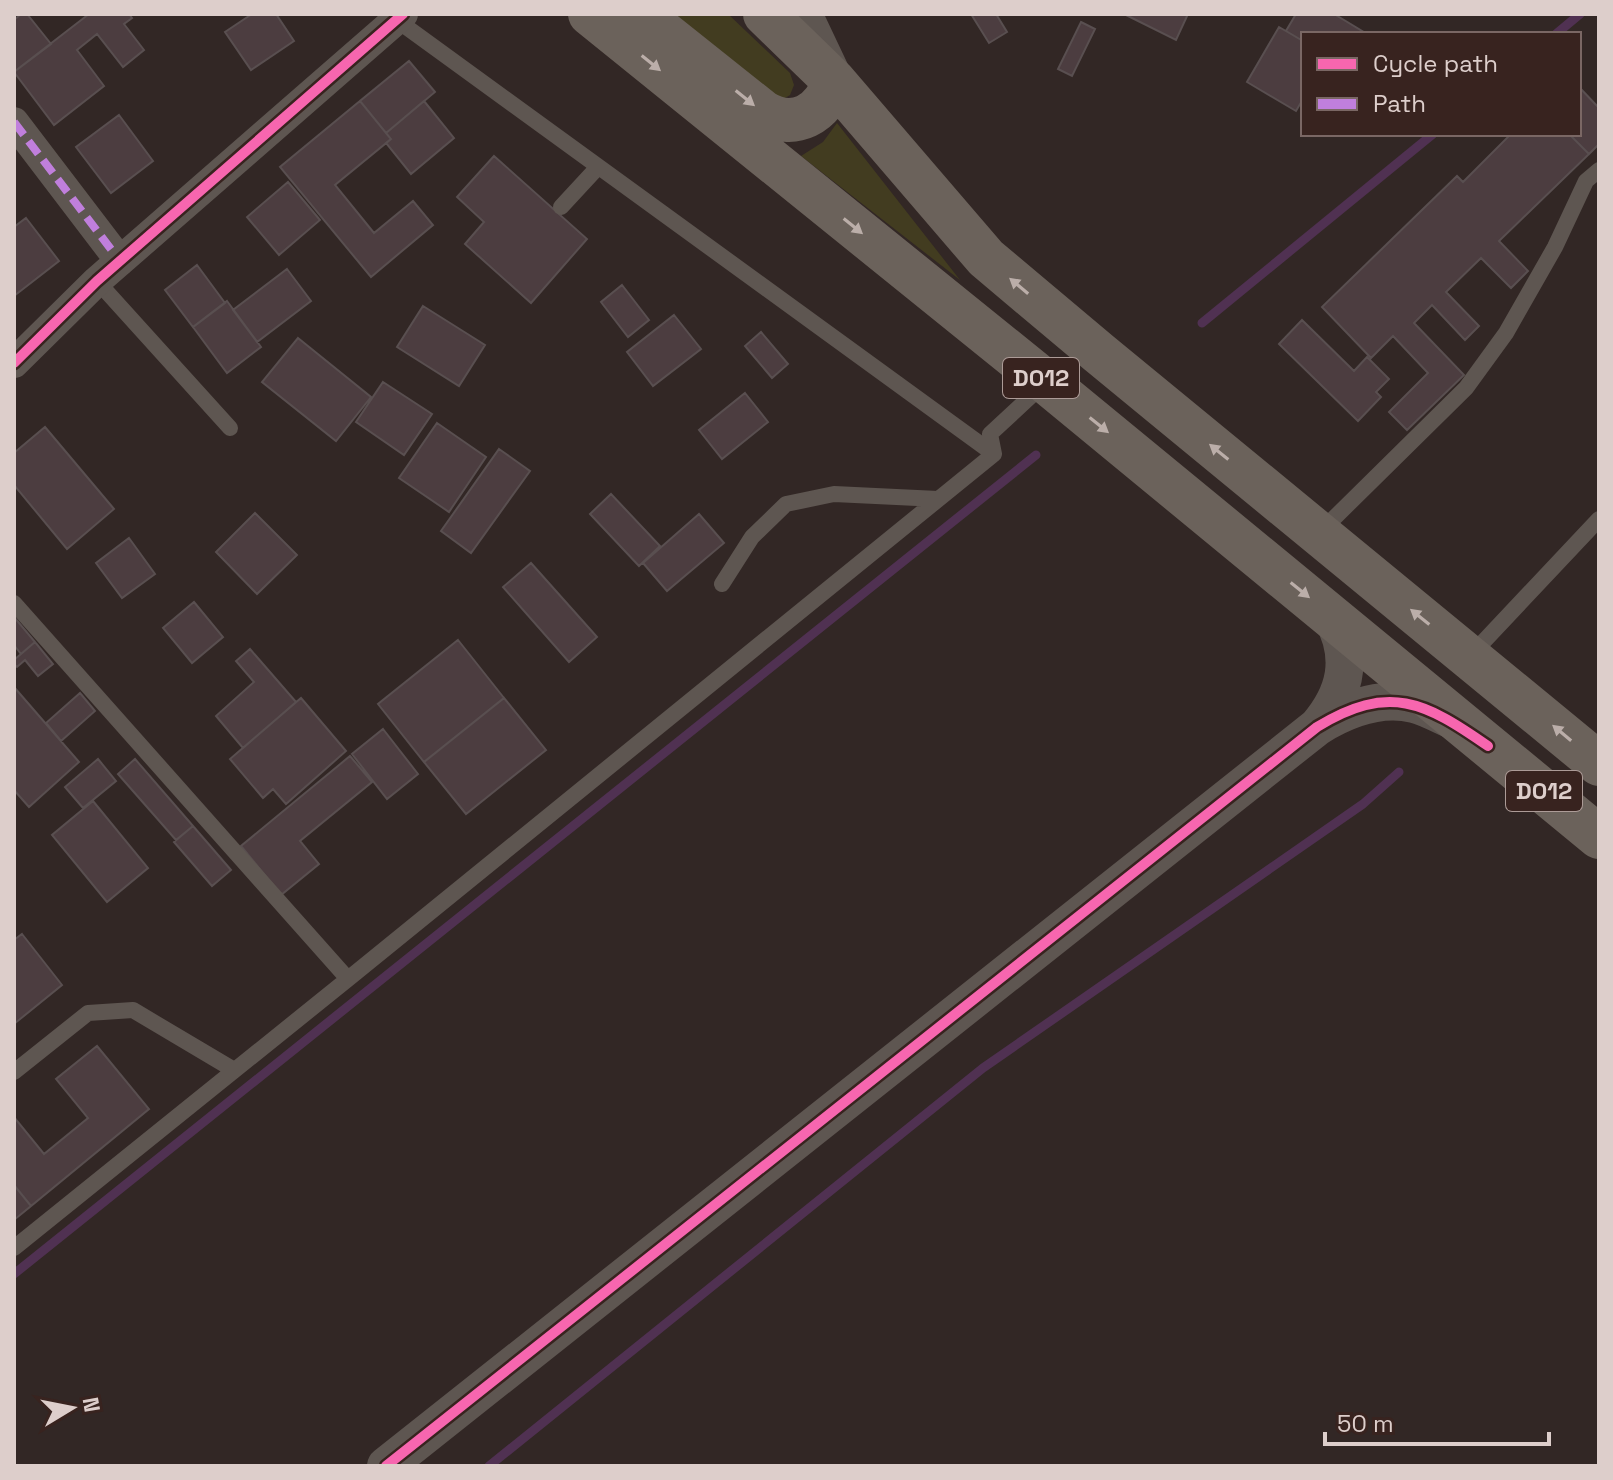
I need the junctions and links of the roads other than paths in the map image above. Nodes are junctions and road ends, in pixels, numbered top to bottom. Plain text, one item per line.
1 (590, 14) edge
2 (640, 14) edge
3 (765, 14) edge
4 (803, 14) edge
5 (396, 16) edge
6 (834, 81) junction
7 (14, 122) edge
8 (598, 167) junction
9 (1599, 170) edge
10 (561, 207) dead end
11 (120, 261) junction
12 (97, 281) junction
13 (14, 363) edge
14 (1046, 382) junction
15 (230, 428) dead end
16 (994, 454) junction
17 (938, 499) junction
18 (1599, 519) edge
19 (1319, 534) junction
20 (722, 584) dead end
21 (14, 603) edge
22 (1332, 617) junction
23 (1469, 657) junction
24 (1317, 727) junction
25 (1488, 746) junction
26 (1599, 764) edge
27 (1599, 837) edge
28 (348, 979) junction
29 (234, 1070) junction
30 (14, 1072) edge
31 (14, 1248) edge
32 (386, 1466) edge

1 -> 14 highway, D012
2 -> 6 highway
3 - 6 highway, D012
4 - 6 street
5 - 8 lane
5 - 11 street
19 -> 6 highway, D012
7 - 11 street
8 - 10 lane
8 - 16 lane
9 - 19 lane
11 - 12 street
12 - 13 street
12 - 15 lane
14 - 16 lane
14 -> 22 highway, D012
16 - 17 lane
17 - 20 lane
17 - 28 lane
18 - 23 lane
23 -> 19 highway, D012
21 - 28 lane
22 - 24 street
22 - 25 highway, D012
26 -> 23 highway, D012
24 - 25 street
24 - 32 street
25 - 27 highway, D012
28 - 29 lane
29 - 30 lane
29 - 31 lane

